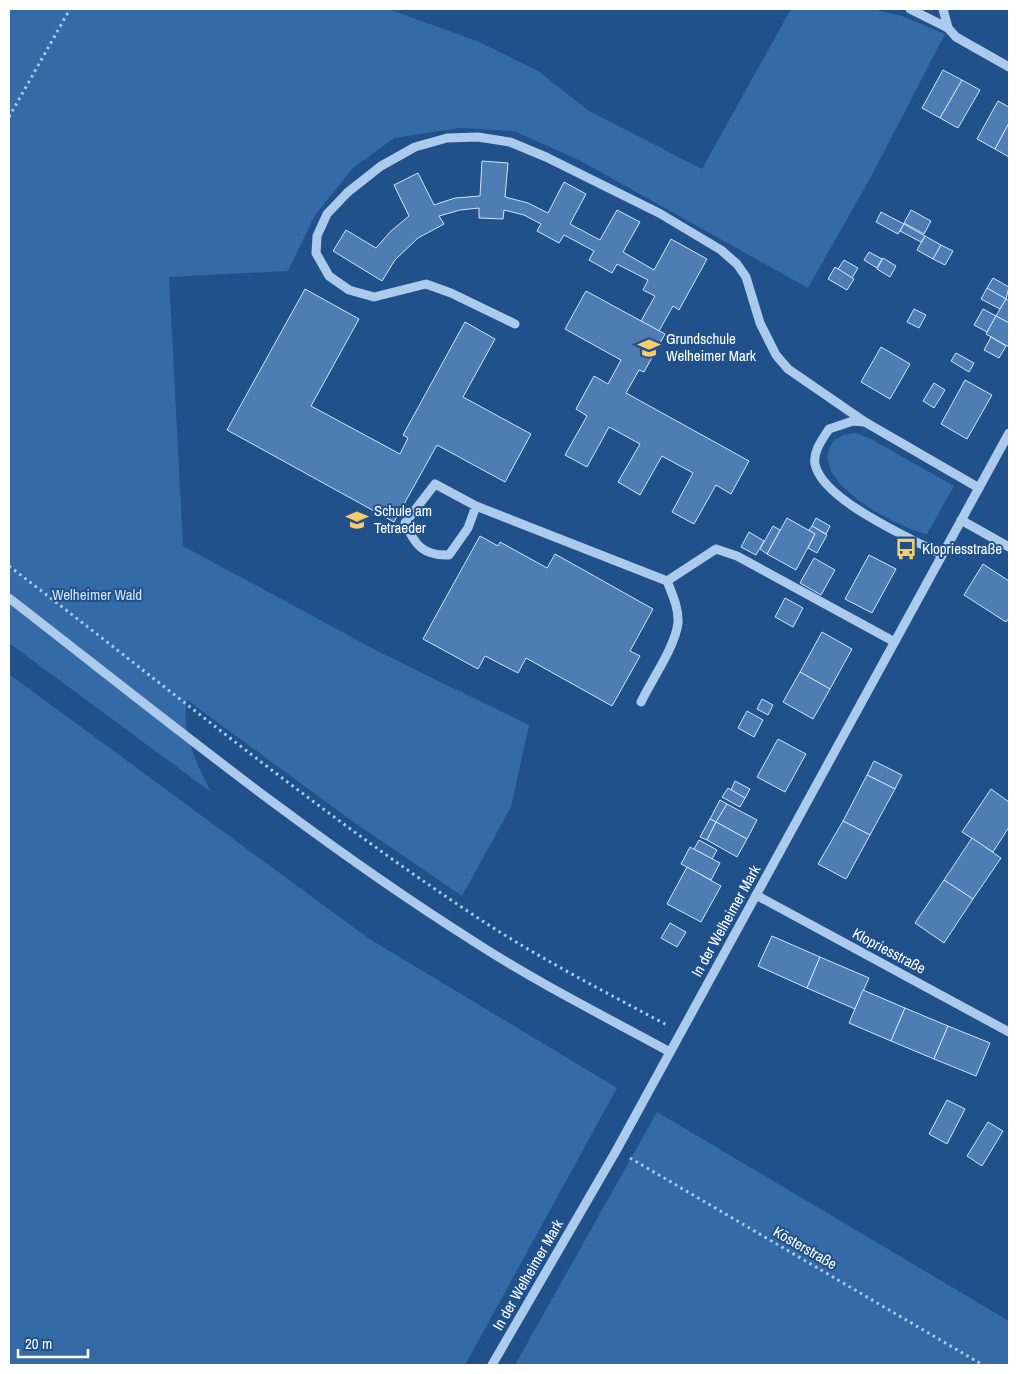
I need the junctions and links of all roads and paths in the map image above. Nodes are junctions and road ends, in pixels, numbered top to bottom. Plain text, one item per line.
1 (70, 9) edge
2 (910, 9) edge
3 (943, 9) edge
4 (948, 28) junction
5 (1009, 67) edge
6 (9, 117) edge
7 (515, 324) dead end
8 (866, 422) junction
9 (1009, 433) edge
10 (978, 488) junction
11 (476, 506) junction
12 (961, 520) junction
13 (1009, 547) edge
14 (942, 555) junction
15 (9, 566) edge
16 (667, 581) junction
17 (9, 598) edge
18 (894, 641) junction
19 (641, 702) dead end
20 (756, 895) junction
21 (681, 1032) junction
22 (1009, 1032) edge
23 (670, 1052) junction
24 (616, 1151) junction
25 (492, 1365) edge
26 (983, 1365) edge

1 - 6 path
2 - 4 street
3 - 4 street
4 - 5 street
7 - 8 street
8 - 10 street
8 - 14 street
9 - 10 street, In der Welheimer Mark
10 - 12 street, In der Welheimer Mark
11 - 11 street
11 - 16 street
12 - 13 street
12 - 14 street, In der Welheimer Mark
14 - 18 street, In der Welheimer Mark
15 - 21 path
16 - 18 street
16 - 19 street
17 - 23 street
18 - 20 street, In der Welheimer Mark
20 - 21 street, In der Welheimer Mark
20 - 22 street, Klopriesstraße
21 - 23 street, In der Welheimer Mark
23 - 24 street, In der Welheimer Mark
24 - 25 street, In der Welheimer Mark
24 - 26 path, Kösterstraße

